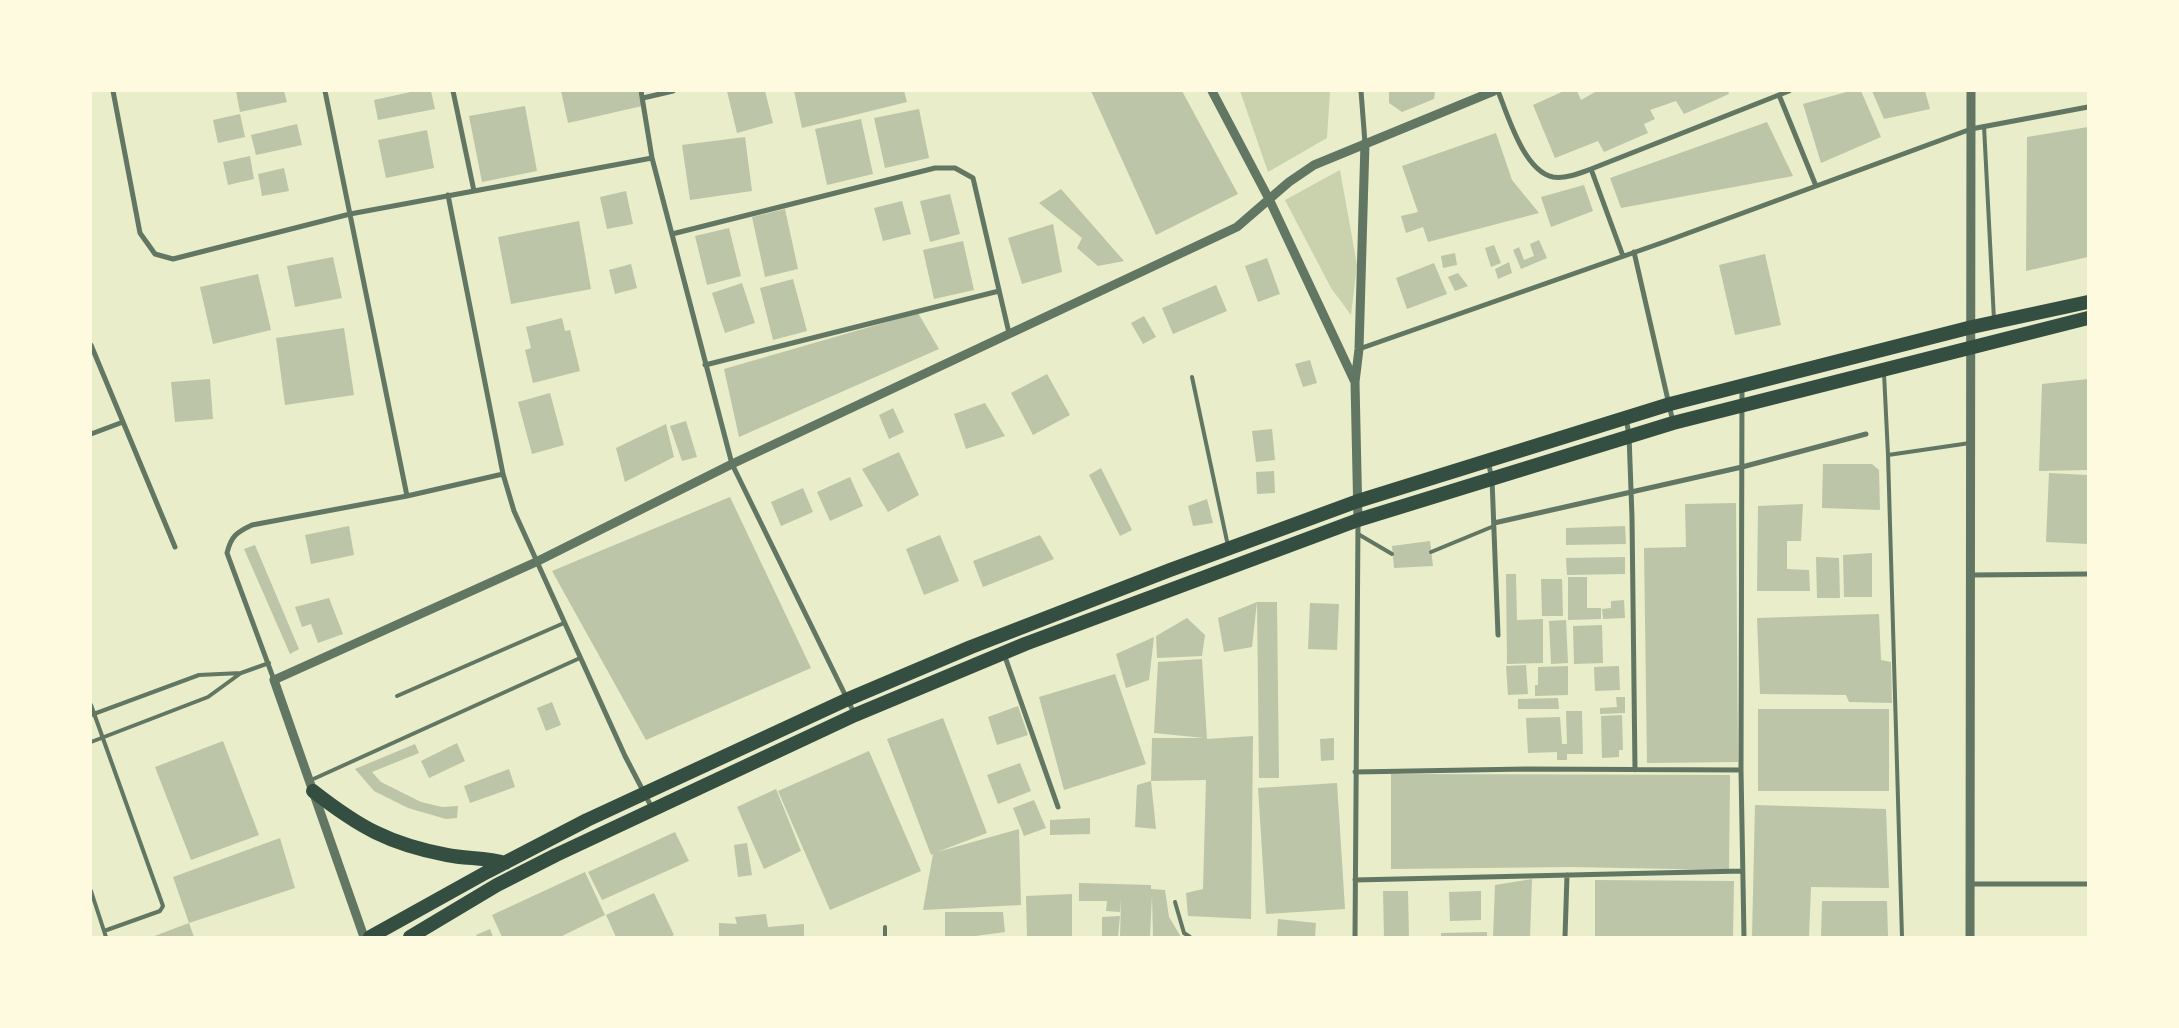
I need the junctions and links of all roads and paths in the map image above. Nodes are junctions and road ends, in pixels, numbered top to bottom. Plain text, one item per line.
1 (113, 91) edge
2 (325, 91) edge
3 (453, 91) edge
4 (642, 91) edge
5 (673, 91) edge
6 (1212, 91) edge
7 (1361, 91) edge
8 (1494, 91) edge
9 (1498, 91) edge
10 (1789, 91) edge
11 (1971, 91) edge
12 (1779, 95) junction
13 (643, 98) junction
14 (2088, 107) edge
15 (1984, 126) junction
16 (1971, 129) junction
17 (1365, 143) junction
18 (652, 158) junction
19 (1591, 169) junction
20 (1816, 186) junction
21 (474, 191) junction
22 (448, 195) junction
23 (1269, 199) junction
24 (350, 214) junction
25 (672, 234) junction
26 (1634, 252) junction
27 (1622, 256) junction
28 (999, 291) junction
29 (2088, 302) edge
30 (2088, 318) edge
31 (1995, 322) junction
32 (1972, 327) junction
33 (1009, 333) junction
34 (91, 345) edge
35 (1972, 345) junction
36 (1359, 349) junction
37 (1882, 351) junction
38 (706, 365) junction
39 (1883, 368) junction
40 (1192, 377) dead end
41 (1355, 382) junction
42 (1742, 385) junction
43 (1670, 404) junction
44 (1742, 404) junction
45 (1626, 418) junction
46 (124, 422) junction
47 (1673, 423) junction
48 (91, 434) edge
49 (1866, 434) dead end
50 (1629, 435) junction
51 (1972, 442) junction
52 (1888, 455) junction
53 (1488, 461) junction
54 (732, 464) junction
55 (1742, 468) junction
56 (503, 474) junction
57 (1492, 479) junction
58 (1632, 491) junction
59 (408, 496) junction
60 (1358, 501) junction
61 (1494, 525) junction
62 (1358, 527) junction
63 (176, 548) dead end
64 (1228, 548) junction
65 (1431, 552) dead end
66 (1392, 554) dead end
67 (536, 562) junction
68 (2088, 574) edge
69 (1972, 575) junction
70 (564, 623) junction
71 (1498, 635) dead end
72 (1004, 653) junction
73 (580, 658) junction
74 (269, 664) junction
75 (241, 673) junction
76 (274, 680) junction
77 (397, 696) dead end
78 (846, 700) junction
79 (91, 706) edge
80 (93, 714) edge
81 (855, 715) junction
82 (103, 738) junction
83 (91, 742) edge
84 (1635, 770) junction
85 (1741, 770) junction
86 (1355, 772) junction
87 (311, 786) junction
88 (643, 793) junction
89 (1058, 807) dead end
90 (652, 808) junction
91 (504, 862) junction
92 (1742, 871) junction
93 (1567, 876) junction
94 (512, 877) junction
95 (1355, 880) junction
96 (1971, 884) junction
97 (2088, 884) edge
98 (91, 890) edge
99 (1175, 902) dead end
100 (885, 928) dead end
101 (104, 932) junction
102 (106, 937) edge
103 (364, 937) edge
104 (370, 937) edge
105 (410, 937) edge
106 (885, 937) edge
107 (1190, 937) edge
108 (1355, 937) edge
109 (1565, 937) edge
110 (1744, 937) edge
111 (1902, 937) edge
112 (1970, 937) edge

1 - 24 street
2 - 24 street
3 - 21 street
4 - 13 street
5 - 13 street
6 - 23 street
7 - 17 street
8 - 17 street
9 - 19 street
10 - 12 street
11 - 16 street
12 - 19 street
12 - 20 street
13 - 18 street
14 - 15 street
15 - 16 street
15 - 31 lane
16 - 20 street
16 - 32 street
17 - 23 street
17 - 36 street
18 - 21 street
18 - 25 street
19 - 27 street
20 - 26 street
21 - 22 street
22 - 24 street
22 - 56 street
23 - 33 street
23 - 41 street
24 - 59 street
25 - 28 street
25 - 38 street
26 - 27 street
26 - 43 street
27 - 36 street
28 - 33 street
28 - 38 street
29 - 31 highway
30 - 35 highway
31 - 32 highway
32 - 35 street
32 - 37 highway
33 - 54 street
34 - 46 street
35 - 39 highway
35 - 51 street
36 - 41 street
37 - 39 lane
37 - 42 highway
38 - 54 street
39 - 44 highway
39 - 52 lane
40 - 64 lane
41 - 60 street
42 - 43 highway
42 - 44 street
43 - 45 highway
43 - 47 street
44 - 47 highway
44 - 55 street
45 - 50 street
45 - 53 highway
46 - 48 street
46 - 63 street
47 - 50 highway
49 - 55 street
50 - 57 highway
50 - 58 street
51 - 52 lane
51 - 69 street
52 - 111 lane
53 - 57 street
53 - 60 highway
54 - 67 street
54 - 78 street
55 - 58 street
55 - 85 street
56 - 59 street
56 - 67 street
57 - 61 street
57 - 62 highway
58 - 61 street
58 - 84 street
59 - 74 street
60 - 62 street
60 - 64 highway
61 - 65 lane
61 - 71 street
62 - 66 lane
62 - 72 highway
62 - 86 street
64 - 78 highway
67 - 70 street
67 - 76 street
68 - 69 street
69 - 96 street
70 - 73 street
70 - 77 lane
72 - 81 highway
72 - 89 street
73 - 87 lane
73 - 88 street
74 - 75 lane
74 - 76 street
75 - 80 lane
75 - 82 lane
76 - 87 street
78 - 81 street
78 - 88 highway
79 - 80 lane
80 - 82 lane
81 - 90 highway
82 - 83 lane
82 - 101 lane
84 - 85 street
84 - 86 street
85 - 92 street
86 - 95 street
87 - 91 highway
87 - 103 street
88 - 90 street
88 - 91 highway
90 - 94 highway
91 - 94 highway
91 - 104 highway
92 - 93 street
92 - 110 street
93 - 95 street
93 - 109 street
94 - 105 highway
95 - 108 street
96 - 97 street
96 - 112 street
98 - 101 lane
99 - 107 lane
100 - 106 lane
101 - 102 lane

